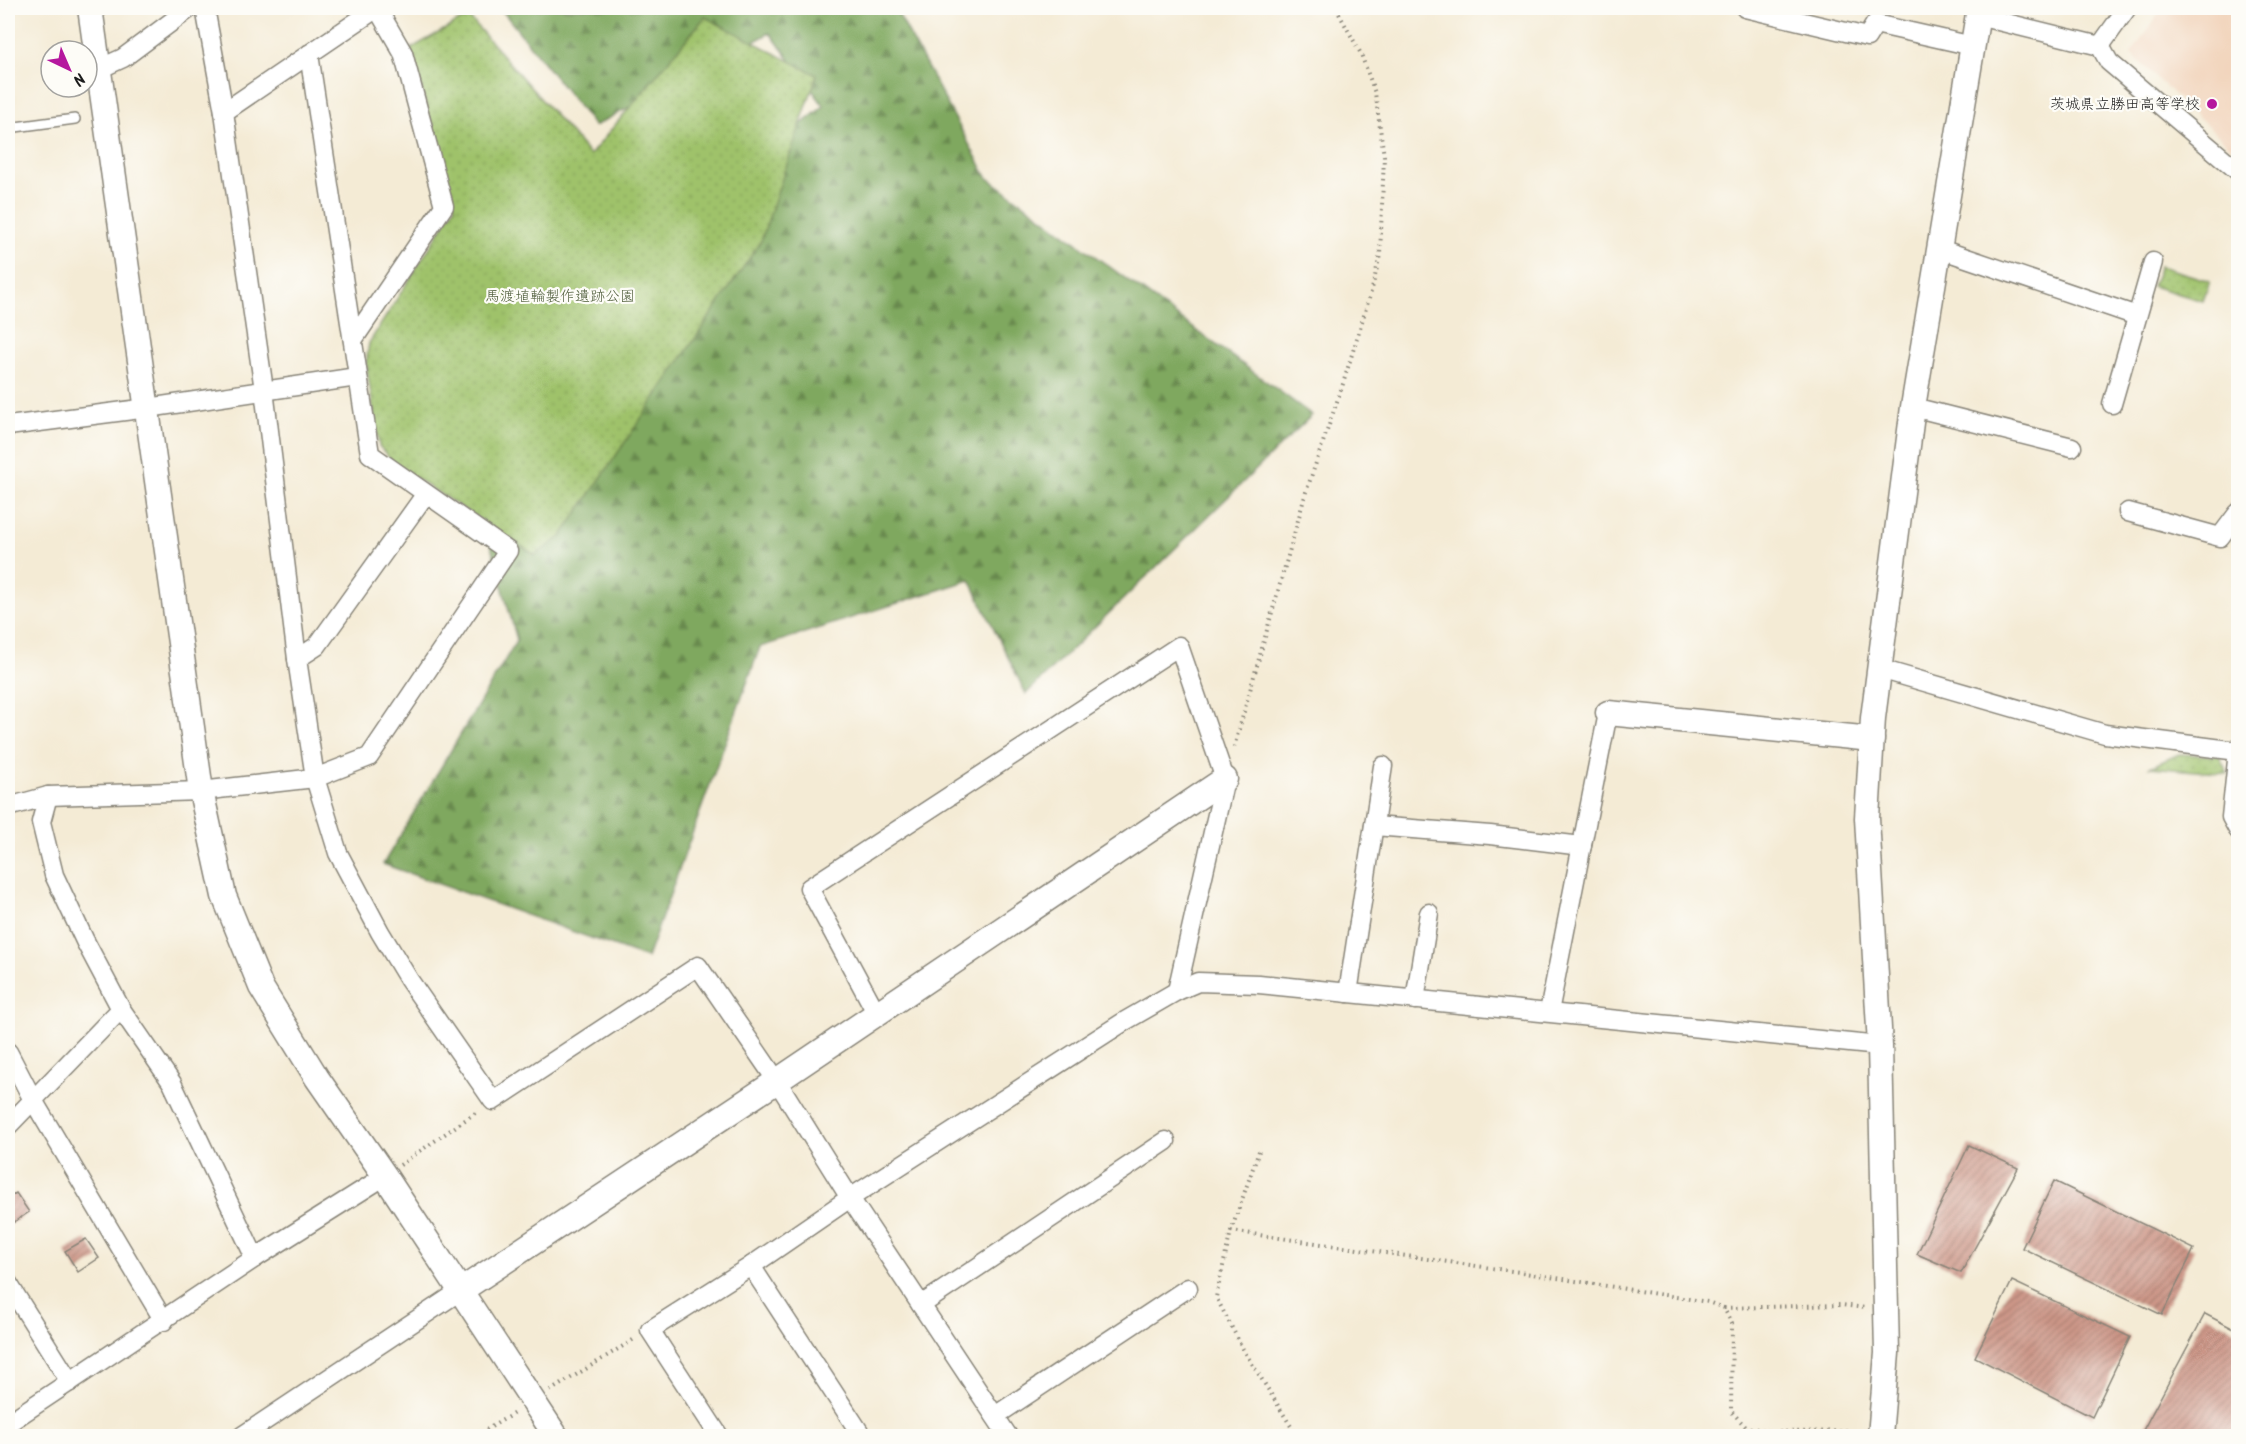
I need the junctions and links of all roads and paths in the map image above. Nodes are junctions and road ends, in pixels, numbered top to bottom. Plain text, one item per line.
1 (90, 8) edge
2 (190, 8) edge
3 (205, 8) edge
4 (377, 8) edge
5 (1336, 8) edge
6 (1745, 8) edge
7 (2127, 8) edge
8 (1978, 12) edge
9 (95, 39) edge
10 (1973, 46) junction
11 (2100, 46) junction
12 (309, 54) junction
13 (99, 69) joint
14 (224, 112) junction
15 (75, 119) dead end
16 (8, 128) edge
17 (2238, 171) edge
18 (1940, 249) junction
19 (2153, 262) dead end
20 (2137, 316) junction
21 (353, 340) junction
22 (357, 377) junction
23 (264, 390) junction
24 (2112, 404) dead end
25 (1913, 407) junction
26 (148, 408) junction
27 (8, 426) edge
28 (2072, 447) dead end
29 (425, 495) junction
30 (2128, 512) dead end
31 (2238, 513) edge
32 (297, 659) junction
33 (1880, 669) junction
34 (1608, 712) joint
35 (1872, 739) junction
36 (2238, 751) edge
37 (1383, 766) dead end
38 (315, 778) junction
39 (1226, 779) junction
40 (201, 791) junction
41 (48, 796) junction
42 (8, 807) edge
43 (1374, 826) junction
44 (2238, 830) edge
45 (1582, 846) junction
46 (1429, 913) dead end
47 (1177, 991) junction
48 (1348, 993) junction
49 (1414, 1000) junction
50 (121, 1009) junction
51 (1549, 1012) junction
52 (877, 1014) junction
53 (1880, 1046) junction
54 (8, 1052) edge
55 (777, 1081) junction
56 (33, 1100) junction
57 (493, 1101) junction
58 (8, 1126) edge
59 (1166, 1141) dead end
60 (1259, 1151) dead end
61 (385, 1176) junction
62 (850, 1198) junction
63 (1231, 1231) junction
64 (255, 1258) junction
65 (751, 1266) junction
66 (8, 1283) edge
67 (1188, 1288) dead end
68 (460, 1291) junction
69 (921, 1305) junction
70 (1724, 1308) junction
71 (1885, 1310) junction
72 (164, 1321) junction
73 (650, 1330) junction
74 (70, 1382) junction
75 (533, 1401) junction
76 (995, 1416) junction
77 (8, 1423) edge
78 (1880, 1433) edge
79 (242, 1437) edge
80 (476, 1437) edge
81 (556, 1437) edge
82 (718, 1437) edge
83 (862, 1437) edge
84 (1008, 1437) edge
85 (1296, 1437) edge

1 - 9 street
2 - 13 street
3 - 14 street
4 - 12 street
4 - 21 street
5 - 39 path
6 - 10 street
7 - 11 street
8 - 10 street
8 - 11 street
10 - 18 street
11 - 17 street
12 - 14 street
12 - 21 street
13 - 26 street
14 - 23 street
15 - 16 lane
18 - 20 street
18 - 25 street
19 - 20 street
20 - 24 street
21 - 22 street
22 - 23 street
22 - 29 street
23 - 26 street
23 - 32 street
25 - 28 street
25 - 33 street
26 - 27 street
26 - 40 street
29 - 32 street
29 - 38 street
30 - 31 street
32 - 38 street
33 - 35 street
33 - 36 street
34 - 35 street
34 - 45 street
35 - 53 street
36 - 44 street
37 - 43 street
38 - 40 street
38 - 57 street
39 - 47 street
39 - 52 street
39 - 52 street
40 - 41 street
40 - 61 street
41 - 42 street
41 - 50 street
43 - 45 street
43 - 48 street
45 - 51 street
46 - 49 street
47 - 48 street
47 - 62 street
48 - 49 street
49 - 51 street
50 - 56 street
50 - 64 street
51 - 53 street
52 - 55 street
53 - 71 street
54 - 56 street
55 - 57 street
55 - 62 street
55 - 68 street
56 - 58 street
56 - 72 street
57 - 61 path
59 - 69 street
60 - 63 path
61 - 64 street
61 - 68 street
62 - 65 street
62 - 69 street
63 - 70 path
63 - 85 path
64 - 72 street
65 - 73 street
65 - 83 street
66 - 74 street
67 - 76 street
68 - 75 street
68 - 79 street
69 - 76 street
70 - 71 path
70 - 78 path
71 - 78 street
72 - 74 street
73 - 75 path
73 - 82 street
74 - 77 street
75 - 80 path
75 - 81 street
76 - 84 street

